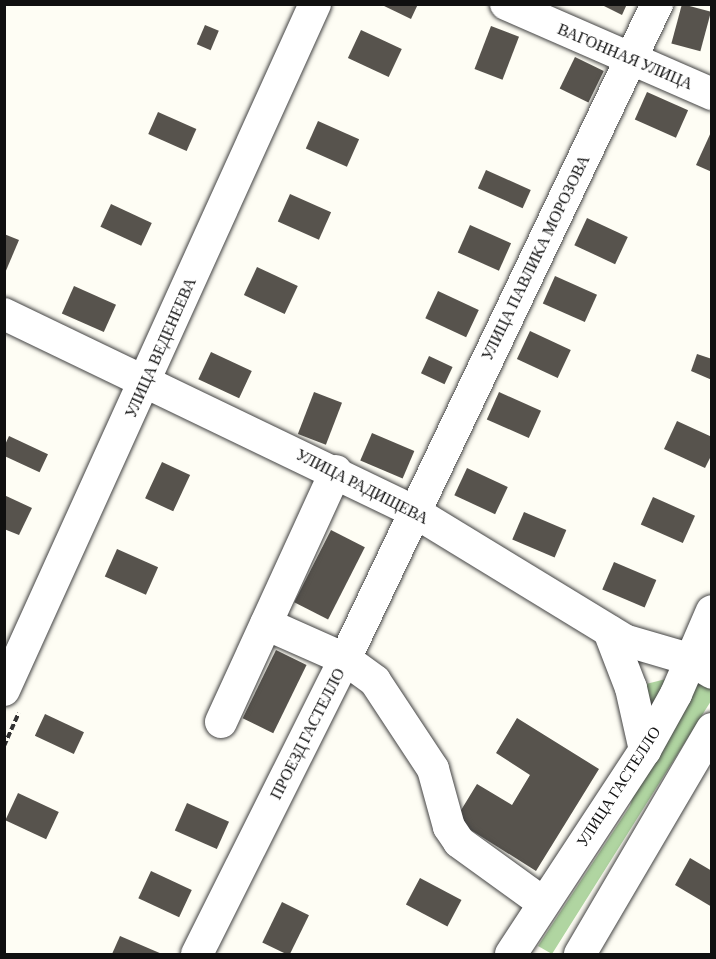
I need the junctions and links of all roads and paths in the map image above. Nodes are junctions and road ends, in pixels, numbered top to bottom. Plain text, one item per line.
1 (315, 4) edge
2 (506, 4) edge
3 (657, 4) edge
4 (632, 62) junction
5 (711, 94) edge
6 (4, 314) edge
7 (145, 384) junction
8 (336, 471) junction
9 (413, 511) junction
10 (711, 611) edge
11 (266, 624) junction
12 (609, 631) junction
13 (345, 659) junction
14 (700, 666) edge
15 (4, 690) edge
16 (221, 723) dead end
17 (711, 729) edge
18 (645, 750) junction
19 (542, 902) junction
20 (197, 954) edge
21 (511, 954) edge
22 (580, 954) edge

1 - 7 street, УЛИЦА ВЕДЕНЕЕВА
2 - 4 street, ВАГОННАЯ УЛИЦА
3 - 4 street, УЛИЦА ПАВЛИКА МОРОЗОВА
4 - 5 street, ВАГОННАЯ УЛИЦА
4 - 9 street, УЛИЦА ПАВЛИКА МОРОЗОВА
6 - 7 street, УЛИЦА РАДИЩЕВА
7 - 8 street, УЛИЦА РАДИЩЕВА
7 - 15 street, УЛИЦА ВЕДЕНЕЕВА
8 - 9 street, УЛИЦА РАДИЩЕВА
8 - 11 street
9 - 12 street, УЛИЦА РАДИЩЕВА
9 - 13 street, ПРОЕЗД ГАСТЕЛЛО
10 - 14 street, УЛИЦА ГАСТЕЛЛО
11 - 13 street
11 - 16 street
12 - 14 street, УЛИЦА РАДИЩЕВА
12 - 18 street
13 - 19 street
13 - 20 street, ПРОЕЗД ГАСТЕЛЛО
14 - 18 street, УЛИЦА ГАСТЕЛЛО
17 - 22 street
18 - 19 street, УЛИЦА ГАСТЕЛЛО
19 - 21 street, УЛИЦА ГАСТЕЛЛО

